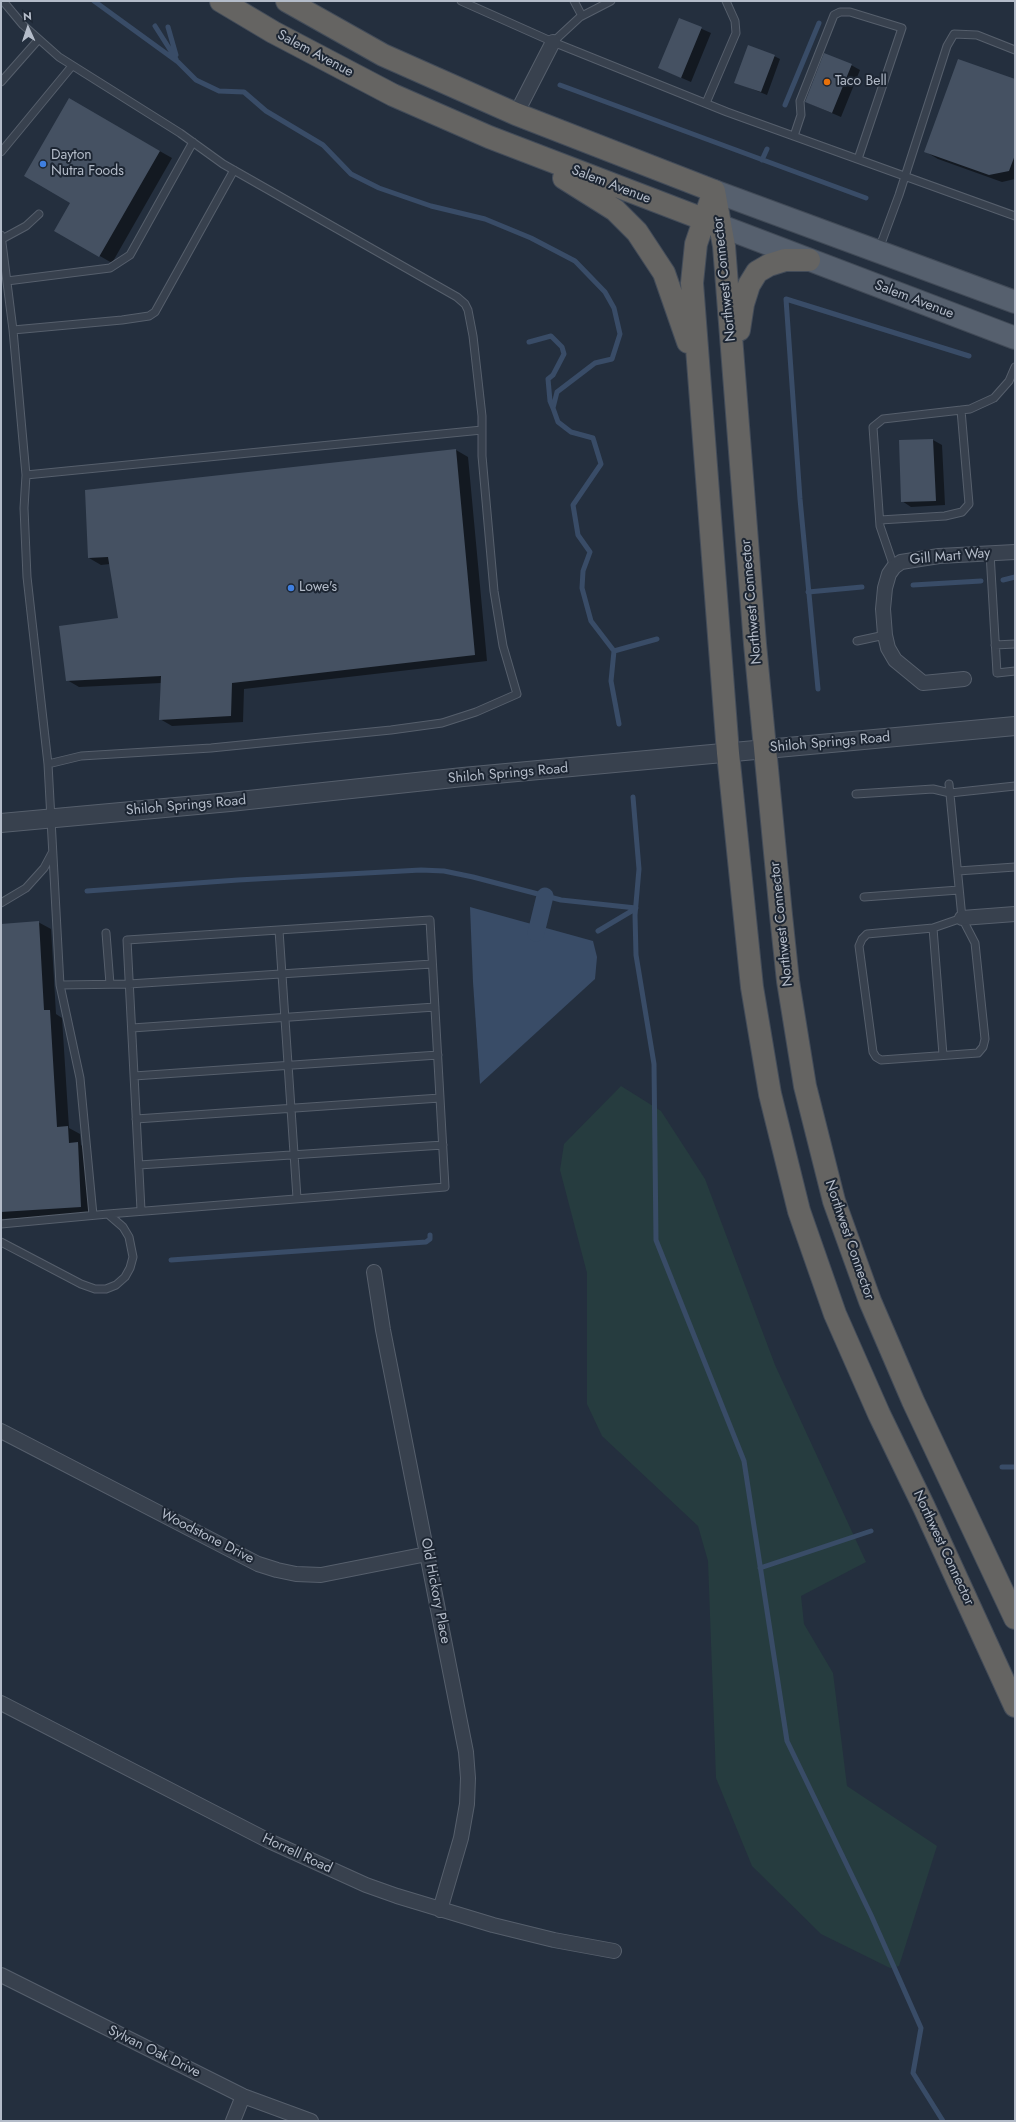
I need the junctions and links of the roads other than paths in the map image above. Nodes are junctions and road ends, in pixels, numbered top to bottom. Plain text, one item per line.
1 (221, 1) edge
2 (461, 1) edge
3 (574, 1) edge
4 (611, 1) edge
5 (726, 1) edge
6 (288, 2) edge
7 (3, 3) edge
8 (472, 3) edge
9 (582, 16) junction
10 (38, 40) junction
11 (553, 42) junction
12 (1015, 50) edge
13 (72, 66) junction
14 (1, 82) edge
15 (706, 103) junction
16 (516, 114) junction
17 (794, 136) junction
18 (489, 137) junction
19 (193, 142) junction
20 (1, 152) edge
21 (858, 159) junction
22 (234, 170) junction
23 (905, 176) junction
24 (714, 191) junction
25 (39, 214) dead end
26 (1015, 216) edge
27 (712, 223) junction
28 (2, 237) edge
29 (878, 251) junction
30 (809, 260) junction
31 (7, 281) junction
32 (1015, 302) edge
33 (13, 330) junction
34 (1015, 338) edge
35 (733, 365) junction
36 (1015, 366) edge
37 (700, 380) junction
38 (961, 410) junction
39 (482, 430) junction
40 (26, 475) junction
41 (880, 520) junction
42 (1015, 552) edge
43 (990, 553) junction
44 (894, 567) junction
45 (885, 635) junction
46 (857, 641) dead end
47 (1015, 644) edge
48 (995, 645) junction
49 (1015, 671) edge
50 (964, 679) dead end
51 (1015, 726) edge
52 (765, 749) junction
53 (728, 753) junction
54 (48, 764) junction
55 (949, 784) dead end
56 (1015, 786) edge
57 (950, 793) junction
58 (856, 794) dead end
59 (51, 818) junction
60 (1, 823) edge
61 (52, 852) junction
62 (1015, 867) edge
63 (958, 871) junction
64 (960, 890) junction
65 (864, 897) dead end
66 (1, 903) edge
67 (1015, 914) edge
68 (962, 918) junction
69 (933, 928) junction
70 (279, 930) junction
71 (106, 933) dead end
72 (432, 964) junction
73 (282, 974) junction
74 (110, 984) junction
75 (129, 984) junction
76 (60, 985) junction
77 (435, 1007) junction
78 (285, 1017) junction
79 (132, 1028) junction
80 (438, 1055) junction
81 (943, 1055) junction
82 (288, 1065) junction
83 (134, 1076) junction
84 (440, 1098) junction
85 (291, 1109) junction
86 (136, 1119) junction
87 (443, 1145) junction
88 (294, 1156) junction
89 (139, 1165) junction
90 (297, 1198) junction
91 (141, 1210) junction
92 (94, 1214) junction
93 (108, 1214) junction
94 (1, 1224) edge
95 (1, 1242) edge
96 (374, 1272) dead end
97 (1, 1431) edge
98 (427, 1554) junction
99 (1015, 1618) edge
100 (1, 1703) edge
101 (1015, 1706) edge
102 (440, 1910) junction
103 (614, 1951) dead end
104 (1, 1975) edge
105 (243, 2096) junction
106 (233, 2121) edge
107 (311, 2121) edge

1 - 18 highway, Salem Avenue
2 - 8 lane
3 - 9 lane
4 - 9 lane
5 - 15 lane
6 - 16 highway
7 - 10 lane
8 - 11 lane
9 - 11 lane
10 - 13 lane
10 - 14 lane
11 - 15 lane
11 - 16 street
12 - 23 lane
13 - 19 lane
13 - 20 lane
15 - 17 lane
16 - 24 highway
17 - 21 lane
17 - 21 lane
18 - 27 highway, Salem Avenue
18 - 37 highway
19 - 22 lane
19 - 31 lane
21 - 23 lane
22 - 33 lane
22 - 39 lane
23 - 26 lane
23 - 29 lane
24 - 27 highway
24 - 29 main road
25 - 28 lane
27 - 30 main road, Salem Avenue
27 - 35 highway, Northwest Connector
27 - 37 highway
28 - 31 lane
29 - 32 main road
30 - 34 main road, Salem Avenue
30 - 35 highway
31 - 33 lane
33 - 40 lane
35 - 52 highway, Northwest Connector
36 - 38 lane
37 - 53 highway, Northwest Connector
38 - 41 lane
38 - 41 lane
39 - 40 lane
39 - 54 lane
40 - 54 lane
41 - 44 lane
42 - 43 street, Gill Mart Way
43 - 44 street, Gill Mart Way
43 - 48 lane
44 - 45 street, Gill Mart Way
45 - 46 lane
45 - 50 street, Gill Mart Way
47 - 48 lane
48 - 49 lane
51 - 52 street, Shiloh Springs Road
52 - 53 street, Shiloh Springs Road
52 - 99 highway, Northwest Connector
53 - 59 street, Shiloh Springs Road
53 - 101 highway, Northwest Connector
54 - 59 lane
55 - 57 lane
56 - 57 lane
57 - 58 lane
57 - 63 lane
59 - 60 street, Shiloh Springs Road
59 - 61 lane
61 - 66 lane
61 - 76 lane
62 - 63 lane
63 - 64 lane
64 - 65 lane
64 - 68 lane
67 - 68 street
68 - 69 lane
68 - 81 lane
69 - 81 lane
69 - 81 lane
70 - 72 lane
70 - 73 lane
70 - 75 lane
71 - 74 lane
72 - 73 lane
72 - 77 lane
73 - 75 lane
73 - 78 lane
74 - 75 lane
74 - 76 lane
75 - 79 lane
76 - 92 lane
77 - 78 lane
77 - 80 lane
78 - 79 lane
78 - 82 lane
79 - 83 lane
80 - 82 lane
80 - 84 lane
82 - 83 lane
82 - 85 lane
83 - 86 lane
84 - 85 lane
84 - 87 lane
85 - 86 lane
85 - 88 lane
86 - 89 lane
87 - 88 lane
87 - 90 lane
88 - 89 lane
88 - 90 lane
89 - 91 lane
90 - 91 lane
91 - 93 lane
92 - 93 lane
92 - 94 lane
93 - 95 lane
96 - 98 street, Old Hickory Place
97 - 98 street, Woodstone Drive
98 - 102 street, Old Hickory Place
100 - 102 street, Horrell Road
102 - 103 street, Horrell Road
104 - 105 street, Sylvan Oak Drive
105 - 106 street
105 - 107 street, Sylvan Oak Drive

